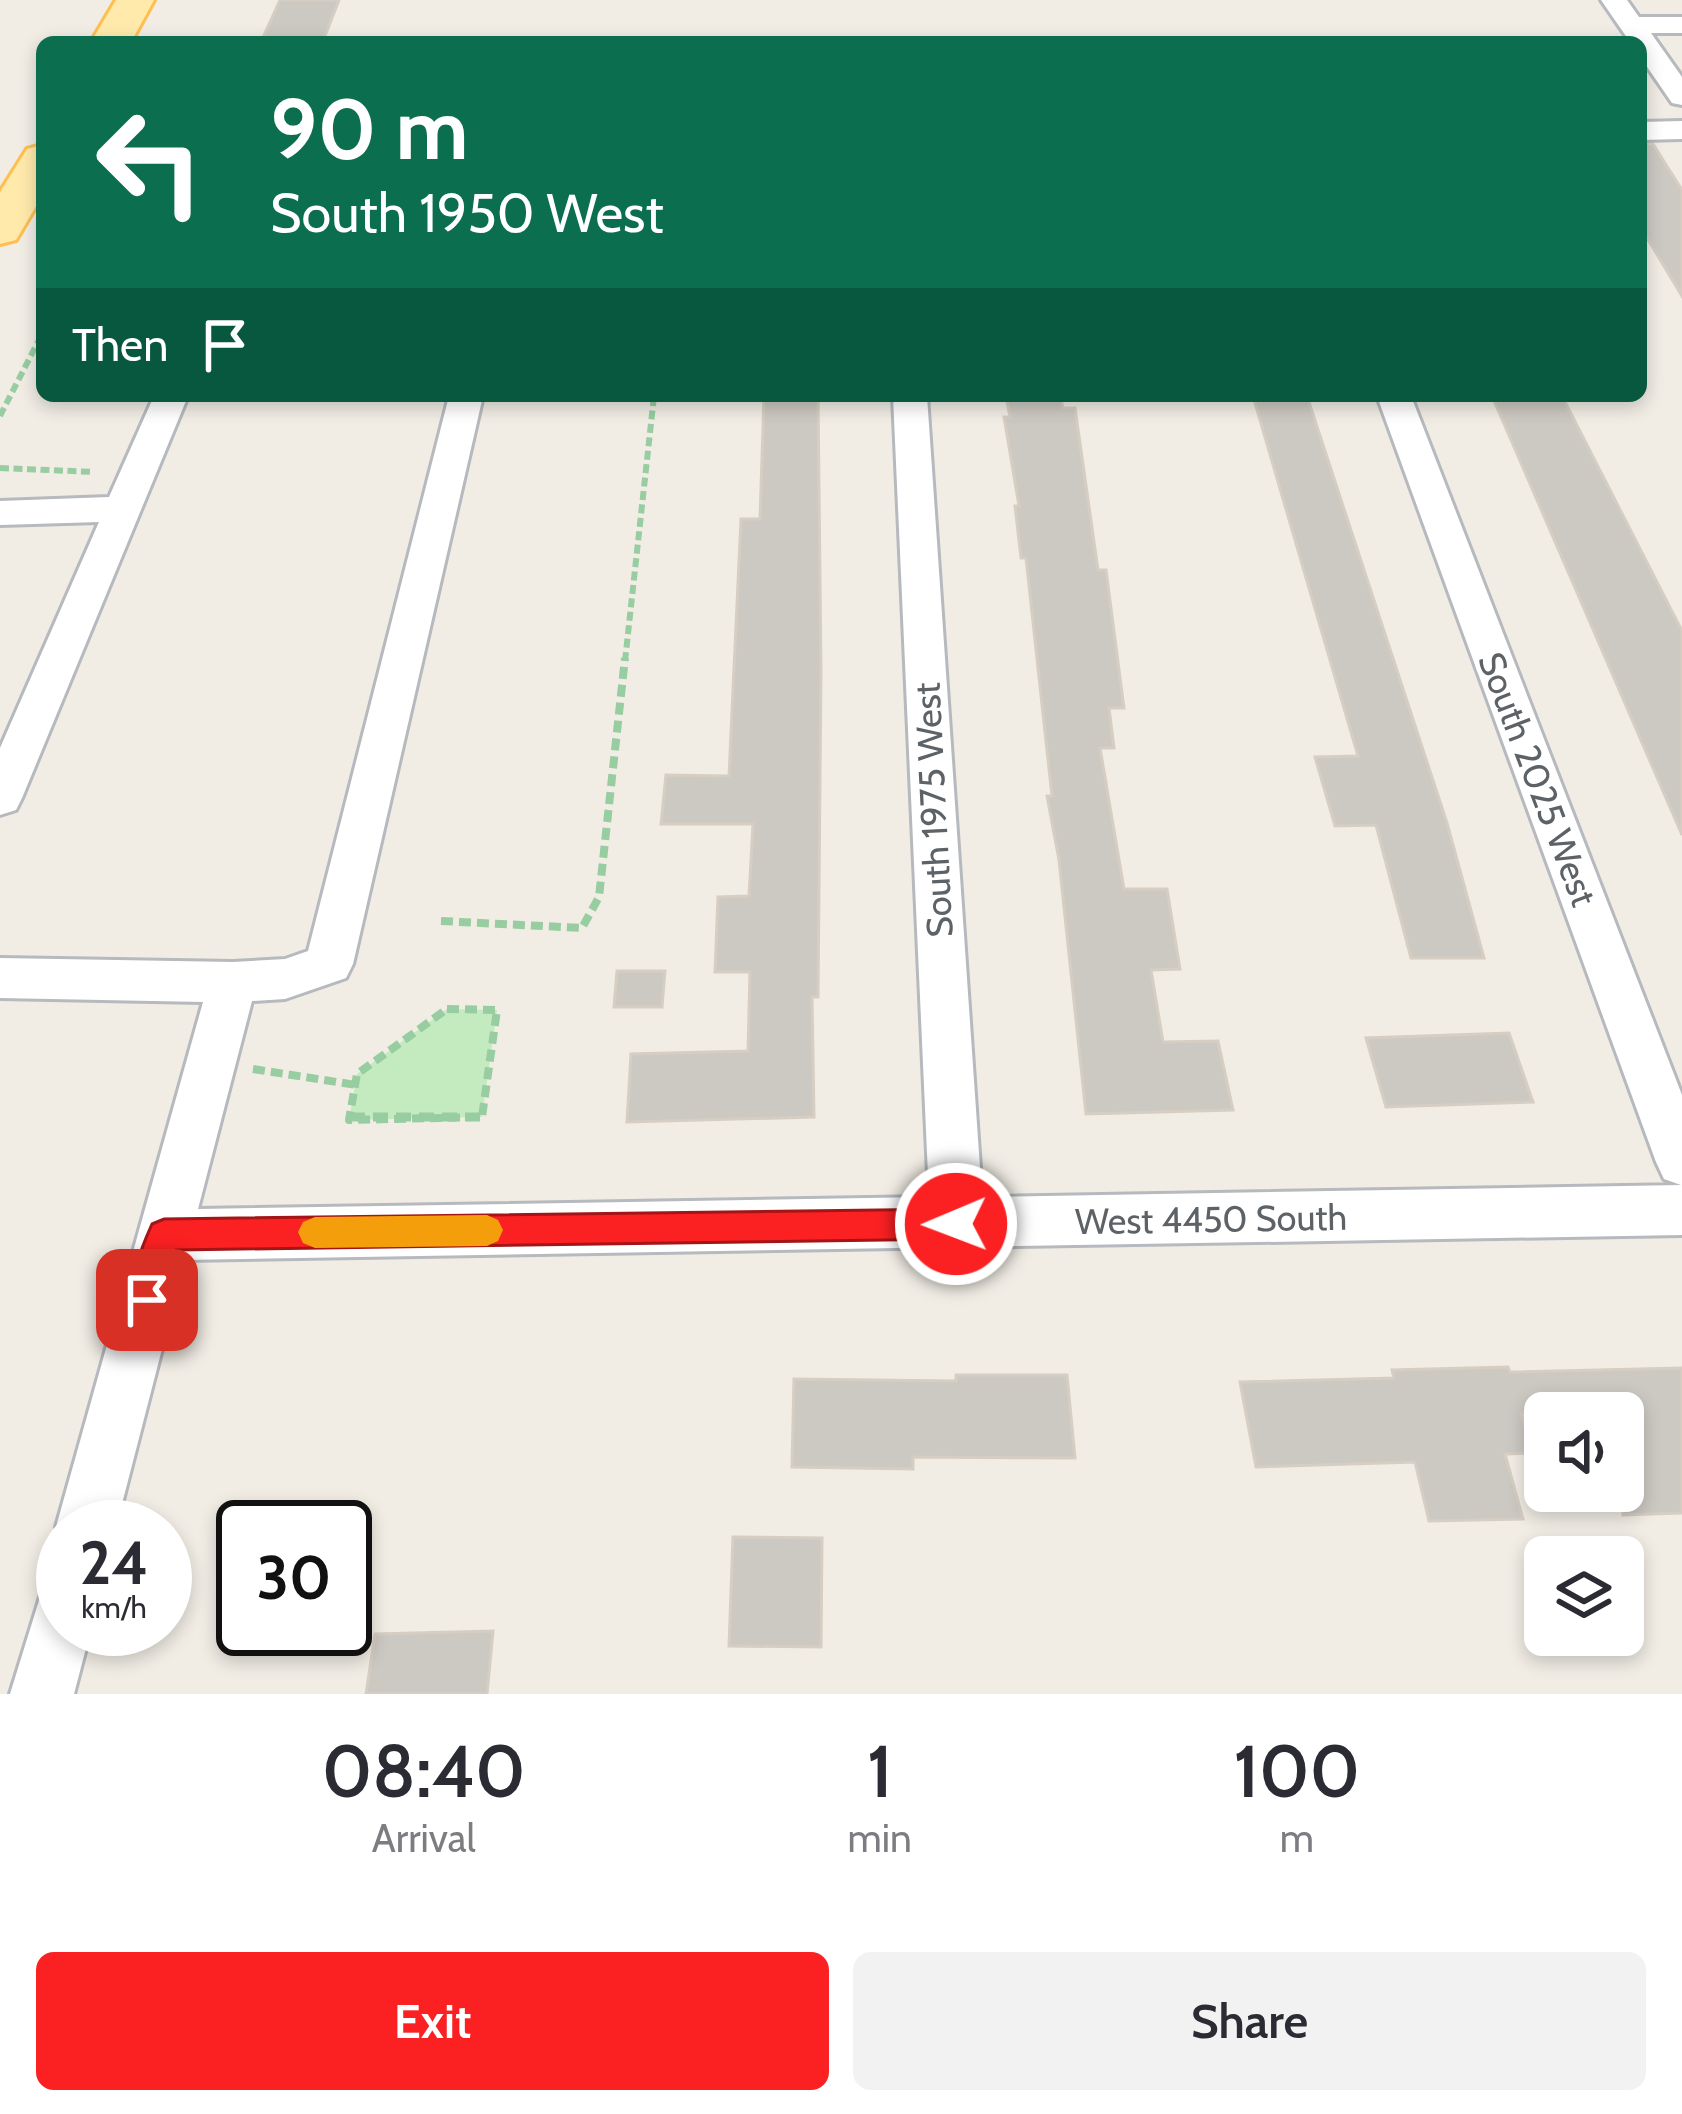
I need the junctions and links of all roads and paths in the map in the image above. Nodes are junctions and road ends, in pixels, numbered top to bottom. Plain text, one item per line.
1 (135, 0) edge
2 (1614, 0) edge
3 (1631, 25) junction
4 (1682, 25) edge
5 (114, 36) edge
6 (1639, 36) edge
7 (1647, 48) edge
8 (1682, 97) edge
9 (1682, 130) edge
10 (1647, 131) edge
11 (36, 168) edge
12 (0, 230) edge
13 (36, 346) edge
14 (168, 402) edge
15 (465, 402) edge
16 (653, 402) edge
17 (910, 402) edge
18 (1396, 402) edge
19 (0, 416) edge
20 (0, 468) edge
21 (116, 494) junction
22 (0, 513) edge
23 (0, 798) edge
24 (441, 921) dead end
25 (0, 978) edge
26 (233, 982) junction
27 (252, 1068) dead end
28 (356, 1084) junction
29 (1682, 1162) edge
30 (1682, 1210) edge
31 (956, 1224) junction
32 (164, 1235) junction
33 (93, 1500) edge
34 (52, 1656) edge
35 (42, 1694) edge

1 - 5 main road
2 - 3 street
3 - 4 street
3 - 6 street
7 - 8 street
9 - 10 street
11 - 12 main road
13 - 19 path
14 - 21 street
15 - 26 street
16 - 24 path
17 - 31 street, South 1975 West
18 - 29 street, South 2025 West
20 - 21 path
21 - 22 street
21 - 23 street
25 - 26 street
26 - 32 street
27 - 28 path
28 - 28 path
30 - 31 street, West 4450 South
31 - 32 street, West 4450 South
32 - 33 street
34 - 35 street

